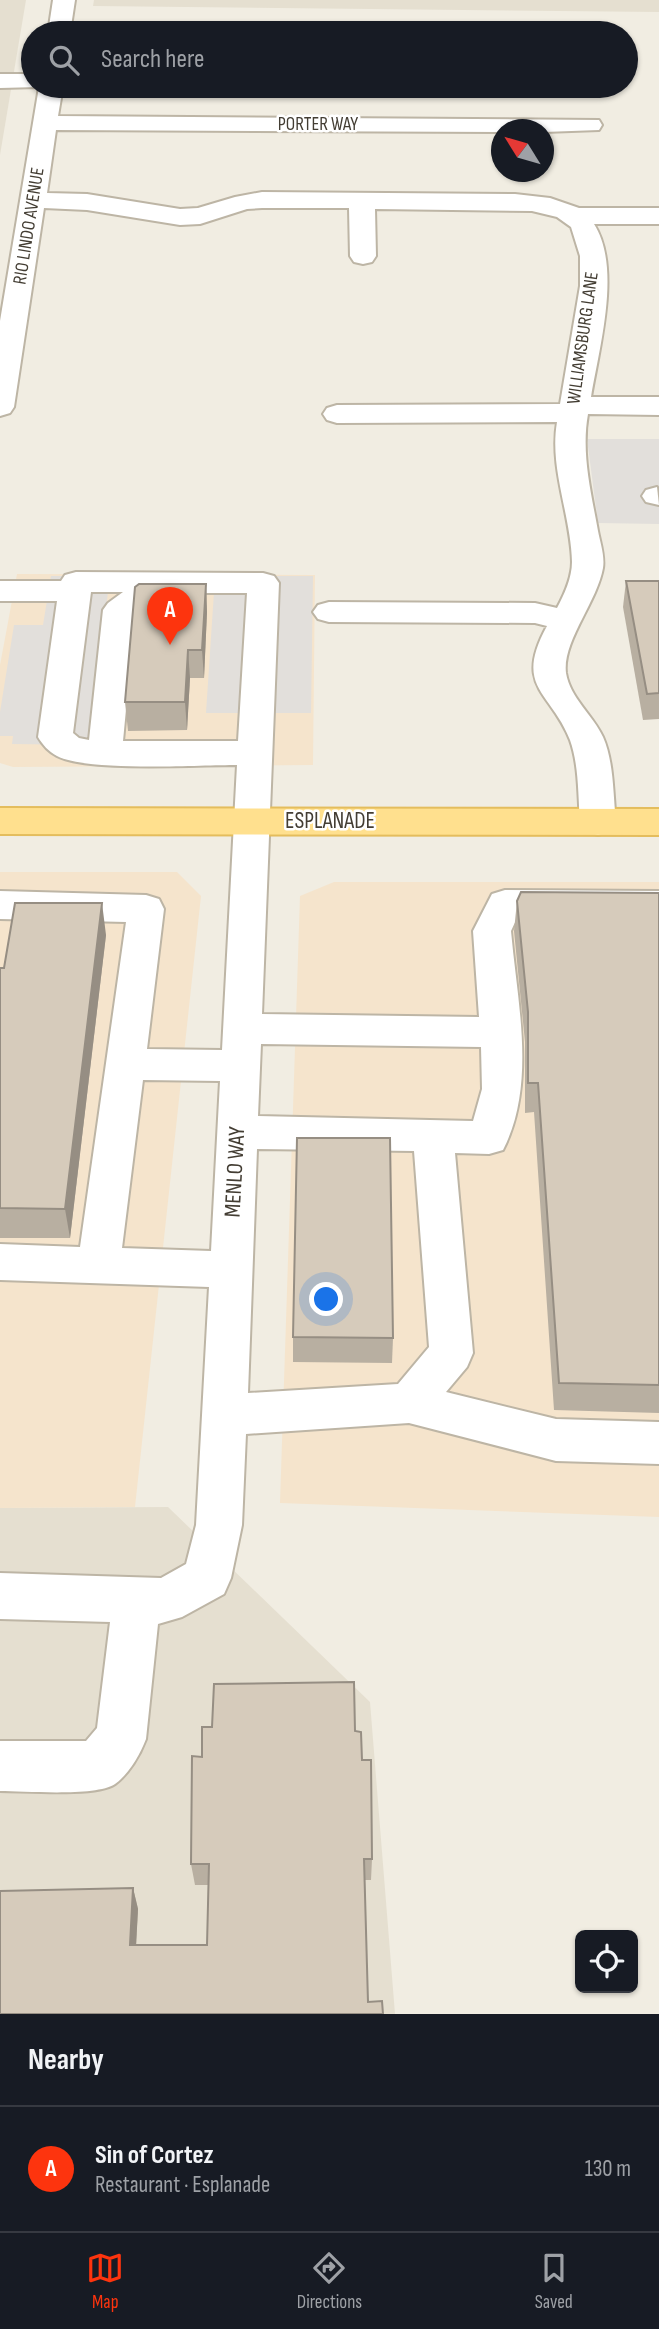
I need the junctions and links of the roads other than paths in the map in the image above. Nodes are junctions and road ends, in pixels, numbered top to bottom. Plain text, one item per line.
1 (64, 0) edge
2 (61, 21) edge
3 (0, 81) edge
4 (21, 81) edge
5 (49, 98) edge
6 (45, 122) junction
7 (590, 125) dead end
8 (33, 200) junction
9 (362, 201) junction
10 (574, 216) junction
11 (659, 216) edge
12 (363, 256) dead end
13 (8, 303) edge
14 (659, 406) edge
15 (0, 407) edge
16 (574, 409) junction
17 (337, 414) dead end
18 (0, 591) edge
19 (75, 591) junction
20 (262, 599) junction
21 (329, 612) dead end
22 (566, 621) junction
23 (105, 753) junction
24 (255, 753) junction
25 (252, 820) junction
26 (0, 821) edge
27 (598, 822) junction
28 (659, 822) edge
29 (0, 905) edge
30 (659, 905) edge
31 (500, 1032) junction
32 (241, 1047) junction
33 (126, 1064) junction
34 (237, 1132) junction
35 (433, 1135) junction
36 (0, 1262) edge
37 (99, 1265) junction
38 (231, 1270) junction
39 (409, 1403) junction
40 (224, 1415) junction
41 (659, 1443) edge
42 (0, 1596) edge
43 (137, 1600) junction
44 (0, 1766) edge

1 - 2 street
3 - 4 street
5 - 6 street, RIO LINDO AVENUE
6 - 7 street, PORTER WAY
6 - 8 street, RIO LINDO AVENUE
8 - 9 street
8 - 13 street, RIO LINDO AVENUE
9 - 10 street
9 - 12 street
10 - 11 street
10 - 16 street, WILLIAMSBURG LANE
13 - 15 street, RIO LINDO AVENUE
14 - 16 street
16 - 17 street
16 - 22 street, WILLIAMSBURG LANE
18 - 19 street
19 - 20 street
19 - 23 street
20 - 23 street
20 - 24 street, MENLO WAY
21 - 22 street
22 - 27 street, WILLIAMSBURG LANE
23 - 24 street
24 - 25 street, MENLO WAY
25 - 26 main road, ESPLANADE
25 - 27 main road, ESPLANADE
25 - 32 street, MENLO WAY
27 - 28 main road, ESPLANADE
29 - 33 street
30 - 31 street
31 - 32 street
31 - 35 street
32 - 33 street
32 - 34 street, MENLO WAY
33 - 37 street
34 - 35 street
34 - 38 street, MENLO WAY
35 - 39 street
36 - 37 street
37 - 38 street
38 - 40 street, MENLO WAY
39 - 40 street
39 - 41 street
40 - 43 street, MENLO WAY
42 - 43 street, MENLO WAY
43 - 44 street

